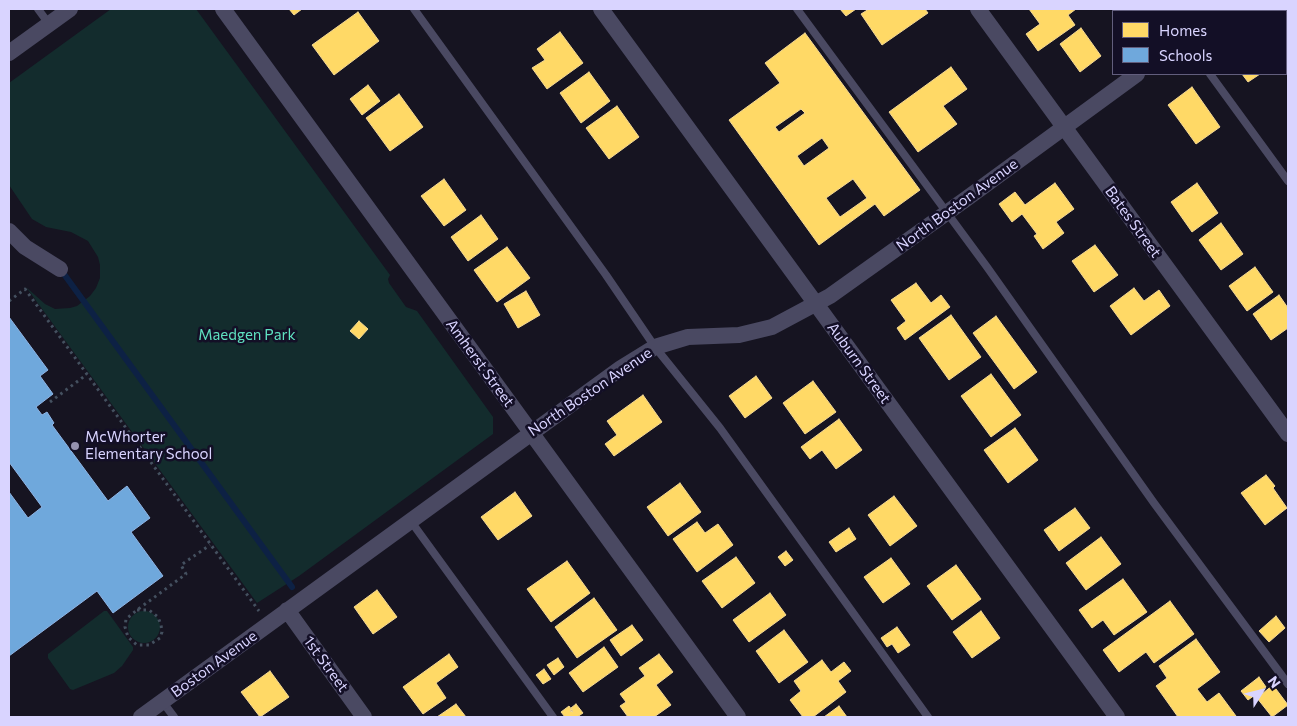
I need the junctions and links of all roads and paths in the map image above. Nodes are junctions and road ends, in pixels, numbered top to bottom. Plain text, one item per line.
1 (38, 9) edge
2 (70, 9) edge
3 (223, 9) edge
4 (414, 9) edge
5 (602, 9) edge
6 (797, 9) edge
7 (978, 9) edge
8 (49, 24) junction
9 (9, 54) edge
10 (1136, 75) edge
11 (1211, 75) edge
12 (1064, 127) junction
13 (1288, 181) edge
14 (946, 213) junction
15 (9, 231) edge
16 (60, 269) dead end
17 (9, 301) edge
18 (815, 303) junction
19 (654, 347) junction
20 (86, 374) junction
21 (50, 402) dead end
22 (531, 432) junction
23 (1288, 434) edge
24 (410, 520) junction
25 (210, 544) junction
26 (137, 610) junction
27 (287, 610) junction
28 (268, 624) junction
29 (1288, 684) edge
30 (162, 701) junction
31 (141, 717) edge
32 (174, 717) edge
33 (364, 717) edge
34 (553, 717) edge
35 (738, 717) edge
36 (928, 717) edge
37 (1117, 717) edge

1 - 8 lane
2 - 8 street
3 - 22 street, Amherst Street
4 - 19 lane
5 - 18 street, Auburn Street
6 - 14 lane
7 - 12 street, Bates Street
8 - 9 street
10 - 12 street, North Boston Avenue
11 - 13 lane
12 - 14 street, North Boston Avenue
12 - 23 street, Bates Street
14 - 18 street, North Boston Avenue
14 - 29 lane
15 - 16 street
17 - 20 path
18 - 19 street, North Boston Avenue
18 - 37 street, Auburn Street
19 - 22 street, North Boston Avenue
19 - 36 lane
20 - 21 path
20 - 25 path
22 - 24 street, North Boston Avenue
22 - 35 street, Amherst Street
24 - 27 street, North Boston Avenue
24 - 34 lane
25 - 26 path
25 - 28 path
26 - 26 path
27 - 28 street, Boston Avenue
27 - 33 street, 1st Street
28 - 30 street, Boston Avenue
30 - 31 street, Boston Avenue
30 - 32 lane

